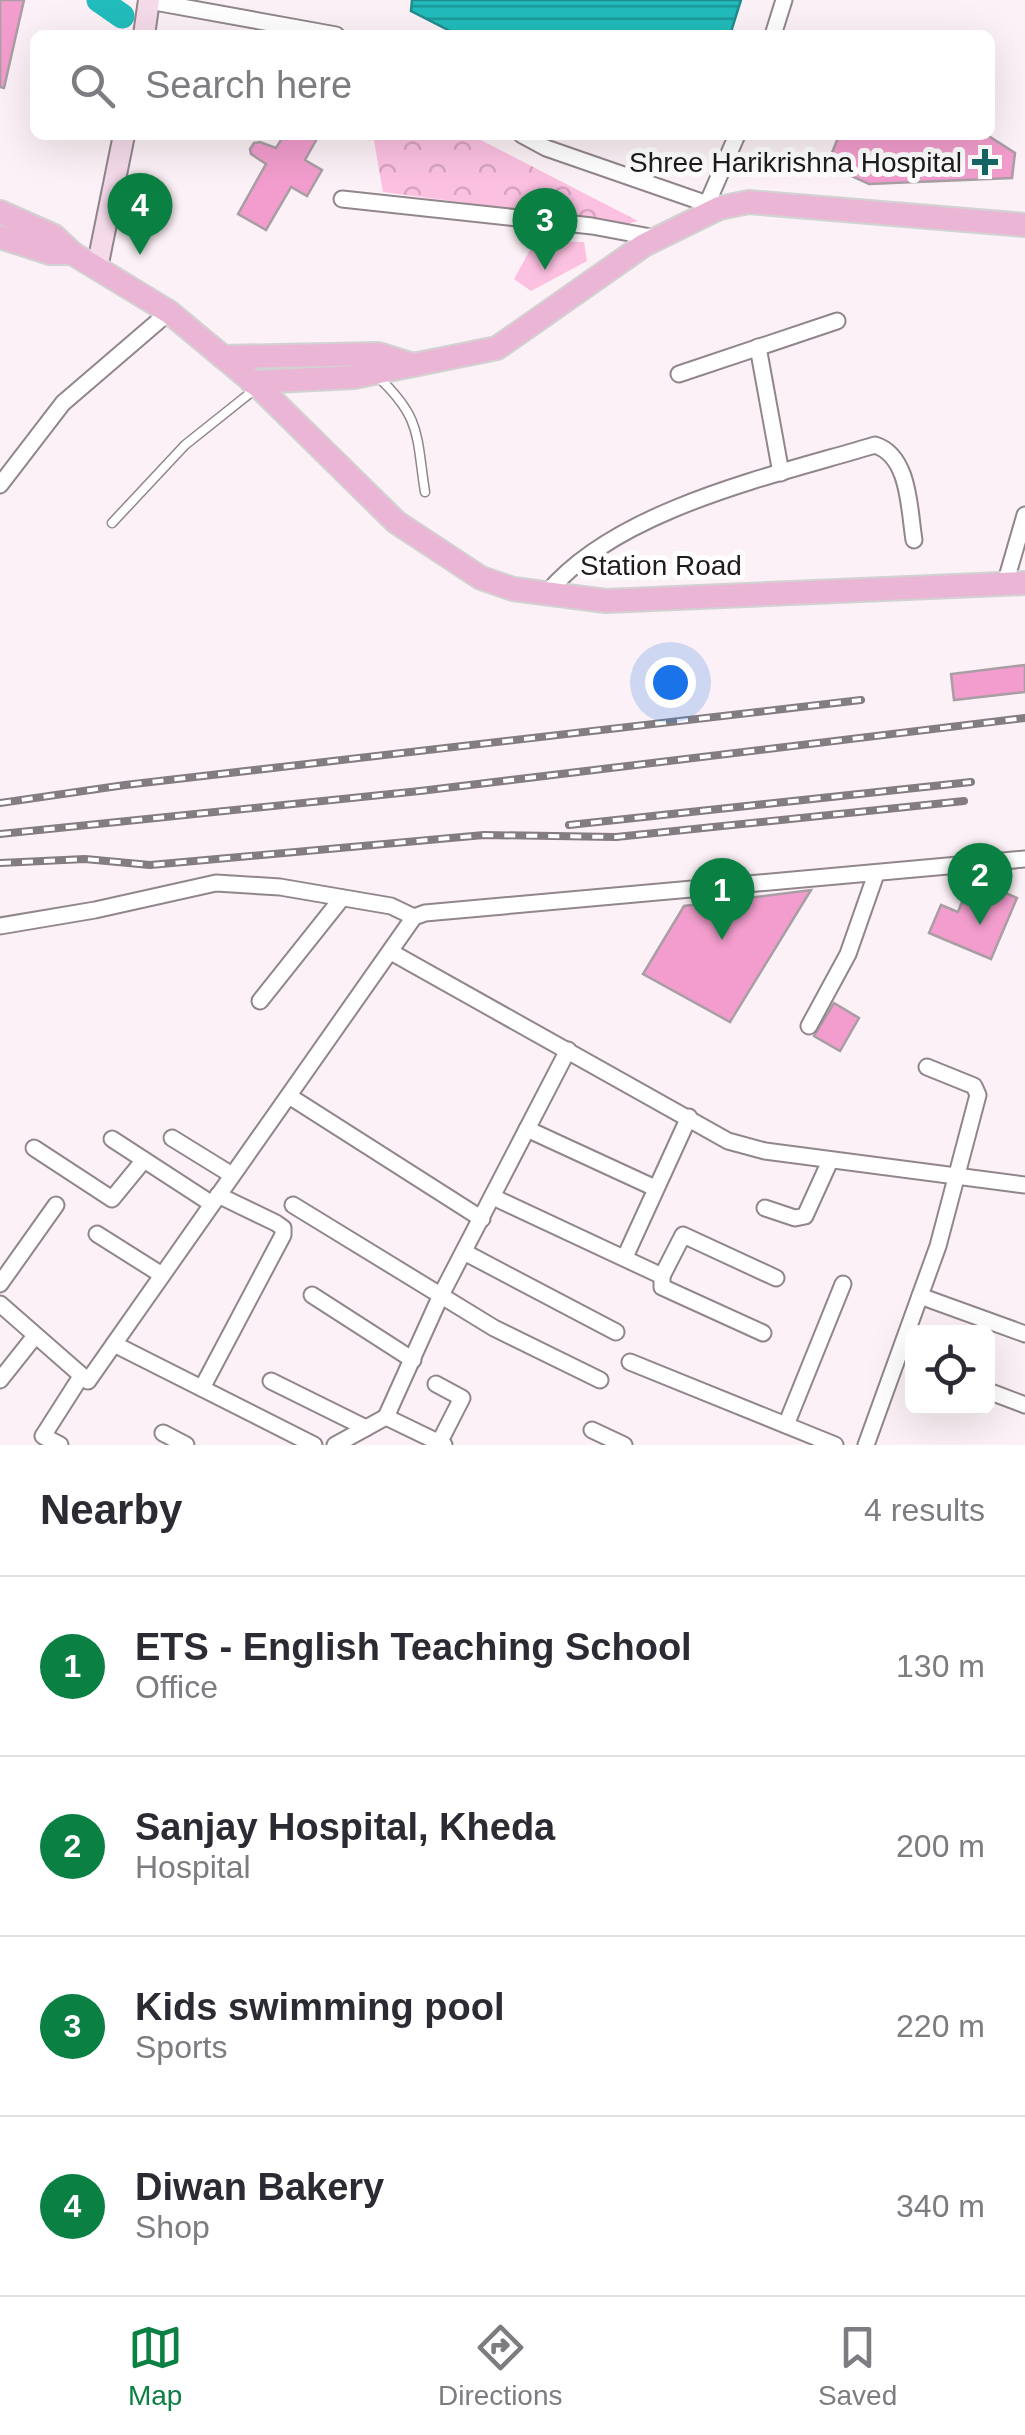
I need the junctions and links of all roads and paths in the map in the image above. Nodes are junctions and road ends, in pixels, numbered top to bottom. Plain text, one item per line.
1 (149, 0) edge
2 (784, 0) edge
3 (145, 30) edge
4 (309, 30) edge
5 (775, 30) edge
6 (123, 140) edge
7 (531, 140) edge
8 (736, 140) edge
9 (342, 199) dead end
10 (713, 206) junction
11 (0, 212) edge
12 (1025, 225) edge
13 (0, 236) edge
14 (657, 238) junction
15 (72, 253) junction
16 (97, 268) junction
17 (169, 312) junction
18 (837, 321) dead end
19 (758, 348) junction
20 (223, 357) junction
21 (413, 365) junction
22 (374, 373) junction
23 (678, 374) dead end
24 (255, 384) junction
25 (781, 473) junction
26 (0, 485) edge
27 (424, 492) dead end
28 (1025, 515) edge
29 (112, 523) dead end
30 (914, 540) dead end
31 (1015, 583) edge
32 (547, 593) junction
33 (1025, 859) edge
34 (876, 874) junction
35 (342, 898) junction
36 (414, 917) junction
37 (0, 926) edge
38 (392, 952) junction
39 (260, 1001) dead end
40 (809, 1026) dead end
41 (568, 1050) junction
42 (927, 1068) dead end
43 (289, 1096) junction
44 (690, 1117) junction
45 (527, 1128) junction
46 (112, 1138) dead end
47 (172, 1138) dead end
48 (34, 1148) dead end
49 (144, 1160) junction
50 (830, 1161) junction
51 (232, 1175) junction
52 (955, 1177) junction
53 (1025, 1185) edge
54 (655, 1188) junction
55 (493, 1197) junction
56 (215, 1200) junction
57 (293, 1204) dead end
58 (56, 1205) dead end
59 (766, 1208) dead end
60 (482, 1219) junction
61 (97, 1234) dead end
62 (464, 1252) junction
63 (625, 1257) junction
64 (162, 1276) junction
65 (662, 1276) junction
66 (776, 1278) dead end
67 (0, 1284) edge
68 (843, 1284) dead end
69 (312, 1294) dead end
70 (441, 1295) junction
71 (920, 1296) junction
72 (0, 1304) edge
73 (914, 1325) edge
74 (616, 1332) dead end
75 (763, 1333) dead end
76 (1025, 1334) edge
77 (35, 1336) junction
78 (114, 1344) junction
79 (412, 1360) junction
80 (630, 1362) dead end
81 (905, 1362) edge
82 (80, 1378) junction
83 (0, 1380) edge
84 (600, 1380) dead end
85 (271, 1381) dead end
86 (436, 1384) dead end
87 (202, 1388) junction
88 (995, 1394) edge
89 (1025, 1405) edge
90 (386, 1417) junction
91 (786, 1426) junction
92 (366, 1428) junction
93 (592, 1430) dead end
94 (164, 1433) dead end
95 (40, 1440) edge
96 (442, 1444) edge
97 (60, 1445) edge
98 (186, 1445) edge
99 (314, 1445) edge
100 (335, 1445) edge
101 (363, 1445) edge
102 (624, 1445) edge
103 (835, 1445) edge
104 (866, 1445) edge

1 - 3 main road
1 - 4 street
2 - 5 street
6 - 16 main road
7 - 10 street
8 - 10 street
9 - 14 street
10 - 12 main road
10 - 14 main road
11 - 15 main road, Station Road
13 - 15 main road
14 - 21 main road
15 - 16 main road, Station Road
16 - 17 main road, Station Road
17 - 20 main road, Station Road
17 - 26 street
18 - 19 street
19 - 23 street
19 - 25 street
20 - 21 main road
20 - 24 main road, Station Road
21 - 22 main road
22 - 24 main road
22 - 27 lane
24 - 29 lane
24 - 32 main road, Station Road
25 - 30 street
25 - 32 street
28 - 31 street
31 - 32 main road, Station Road
33 - 34 street
34 - 36 street
34 - 40 street
35 - 36 street
35 - 37 street
35 - 39 street
36 - 38 street
38 - 41 street
38 - 43 street
41 - 44 street
41 - 45 street
42 - 52 street
43 - 51 street
43 - 60 street
44 - 50 street
44 - 54 street
45 - 54 street
45 - 55 street
46 - 49 street
47 - 51 street
48 - 49 street
49 - 56 street
50 - 52 street
50 - 59 street
51 - 56 street
52 - 53 street
52 - 71 street
54 - 63 street
55 - 60 street
55 - 63 street
56 - 64 street
56 - 87 street
57 - 70 street
58 - 67 street
60 - 62 street
61 - 64 street
62 - 70 street
62 - 74 street
63 - 65 street
64 - 78 street
65 - 66 street
65 - 75 street
68 - 91 street
69 - 79 street
70 - 79 street
70 - 84 street
71 - 73 street
71 - 76 street
72 - 77 street
77 - 82 street
77 - 83 street
78 - 82 street
78 - 87 street
79 - 90 street
80 - 91 street
81 - 104 street
82 - 95 street
85 - 92 street
86 - 96 street
87 - 99 street
88 - 89 street
90 - 92 street
90 - 96 street
91 - 103 street
92 - 100 street
92 - 101 street
93 - 102 street
94 - 98 street
95 - 97 street

